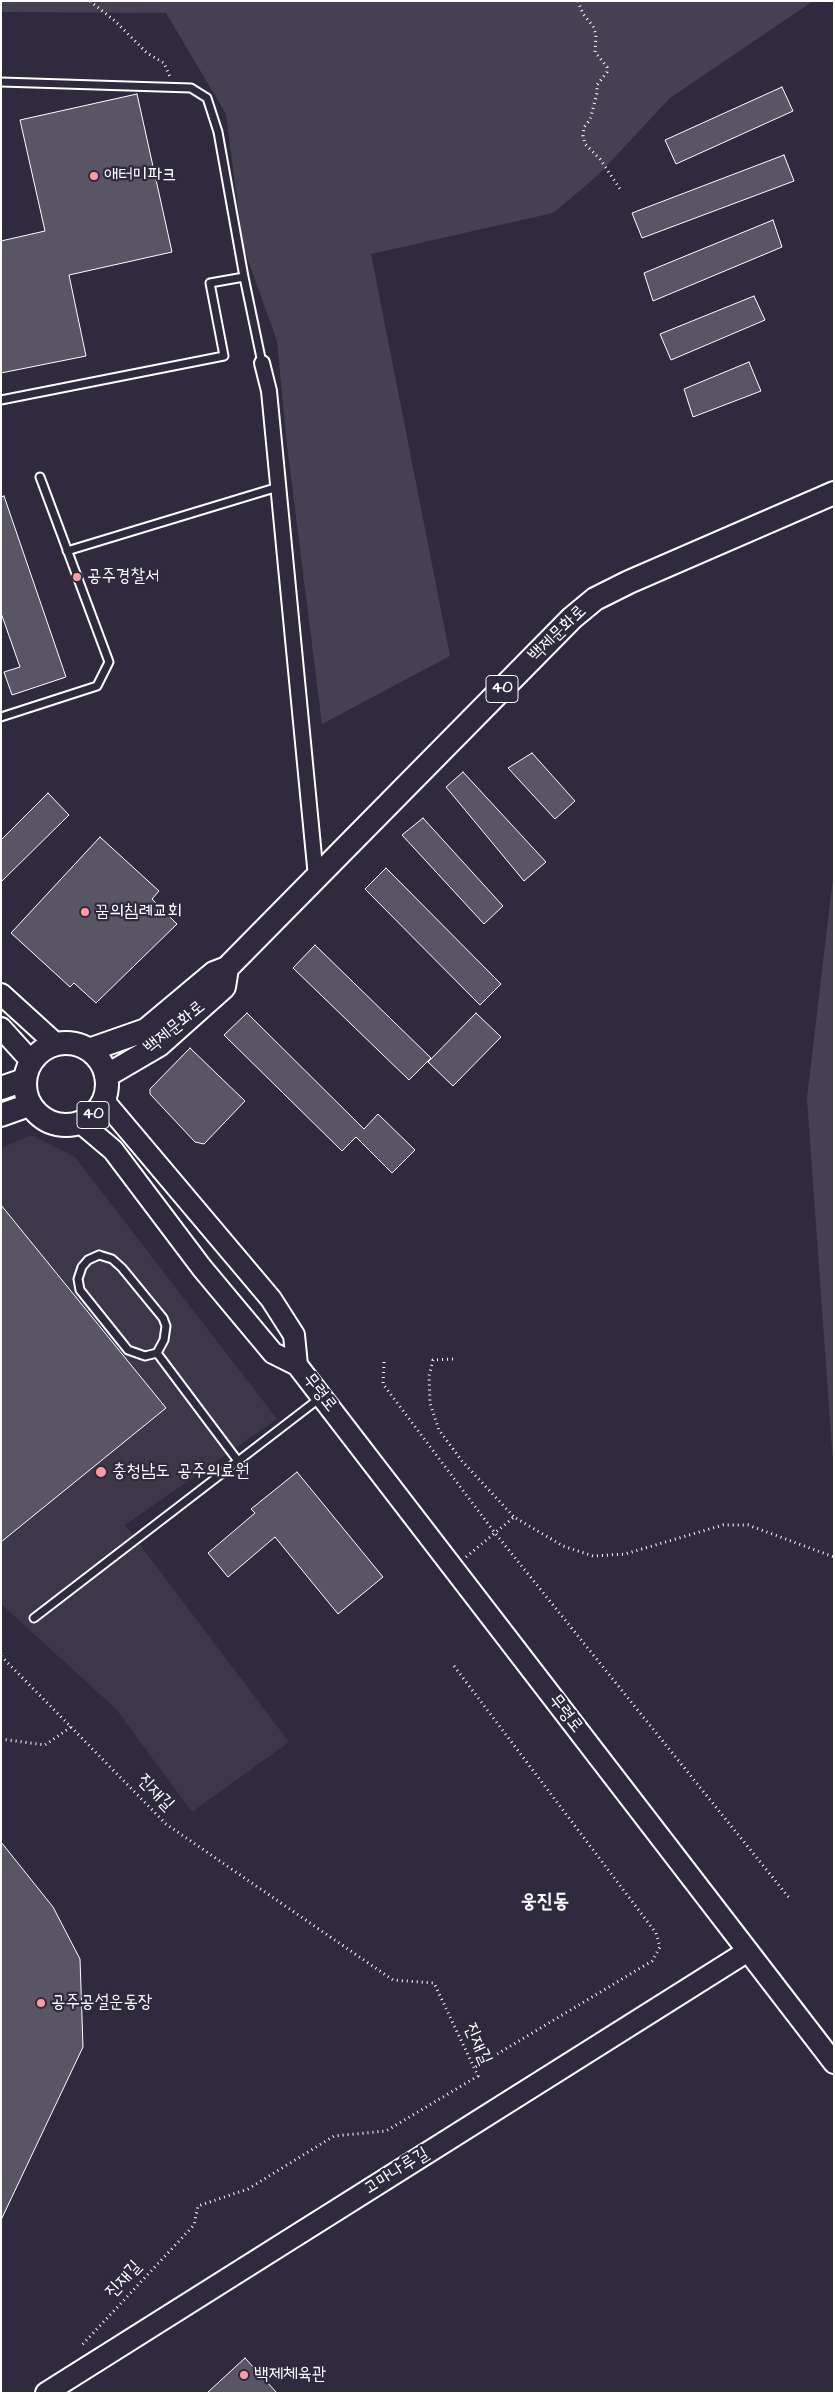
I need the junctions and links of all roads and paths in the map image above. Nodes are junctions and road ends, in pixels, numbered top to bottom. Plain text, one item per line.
1 (90, 1) edge
2 (578, 1) edge
3 (1, 82) edge
4 (176, 88) junction
5 (622, 192) dead end
6 (244, 277) junction
7 (262, 363) joint
8 (1, 400) edge
9 (40, 477) dead end
10 (278, 487) junction
11 (834, 493) edge
12 (67, 551) junction
13 (1, 717) edge
14 (316, 877) junction
15 (227, 968) junction
16 (1, 994) edge
17 (1, 1028) edge
18 (56, 1044) junction
19 (89, 1050) junction
20 (27, 1070) junction
21 (106, 1076) junction
22 (1, 1088) edge
23 (104, 1101) junction
24 (29, 1105) junction
25 (1, 1115) edge
26 (81, 1123) junction
27 (157, 1353) junction
28 (453, 1359) dead end
29 (384, 1362) dead end
30 (297, 1365) junction
31 (322, 1396) junction
32 (238, 1461) junction
33 (514, 1517) junction
34 (496, 1533) junction
35 (834, 1557) edge
36 (452, 1569) junction
37 (34, 1618) dead end
38 (1, 1656) edge
39 (454, 1666) dead end
40 (72, 1727) junction
41 (1, 1739) edge
42 (790, 1899) dead end
43 (748, 1951) junction
44 (834, 2063) edge
45 (474, 2068) junction
46 (82, 2345) dead end
47 (834, 2388) edge
48 (46, 2393) edge
49 (832, 2393) edge

1 - 4 path
2 - 5 path
3 - 4 lane
4 - 6 lane
6 - 7 lane
6 - 8 lane
7 - 10 street
9 - 12 lane
10 - 12 lane
10 - 14 street
11 - 14 main road, 백제문화로 / 40
12 - 13 lane
14 - 15 main road, 백제문화로 / 40
15 - 19 main road, 백제문화로 / 40
15 - 21 main road, 백제문화로 / 40
16 - 18 main road
17 - 20 main road
18 - 19 main road
18 - 20 main road
19 - 21 main road, 40
20 - 22 main road
20 - 24 main road
21 - 23 main road, 40
23 - 26 main road, 40
23 - 30 main road, 무령로
24 - 25 main road
24 - 26 main road, 40
26 - 30 main road, 무령로
27 - 27 lane
27 - 32 lane
28 - 33 path
29 - 34 path
30 - 31 main road, 무령로
31 - 32 lane
31 - 36 main road, 무령로
32 - 37 lane
33 - 34 path
33 - 35 path
34 - 36 path
34 - 42 path
36 - 43 main road, 무령로
38 - 40 path, 진재길
39 - 45 path
40 - 41 path
40 - 45 path, 진재길
43 - 44 main road, 무령로
43 - 48 main road, 고마나루길
45 - 46 path, 진재길
47 - 49 path

